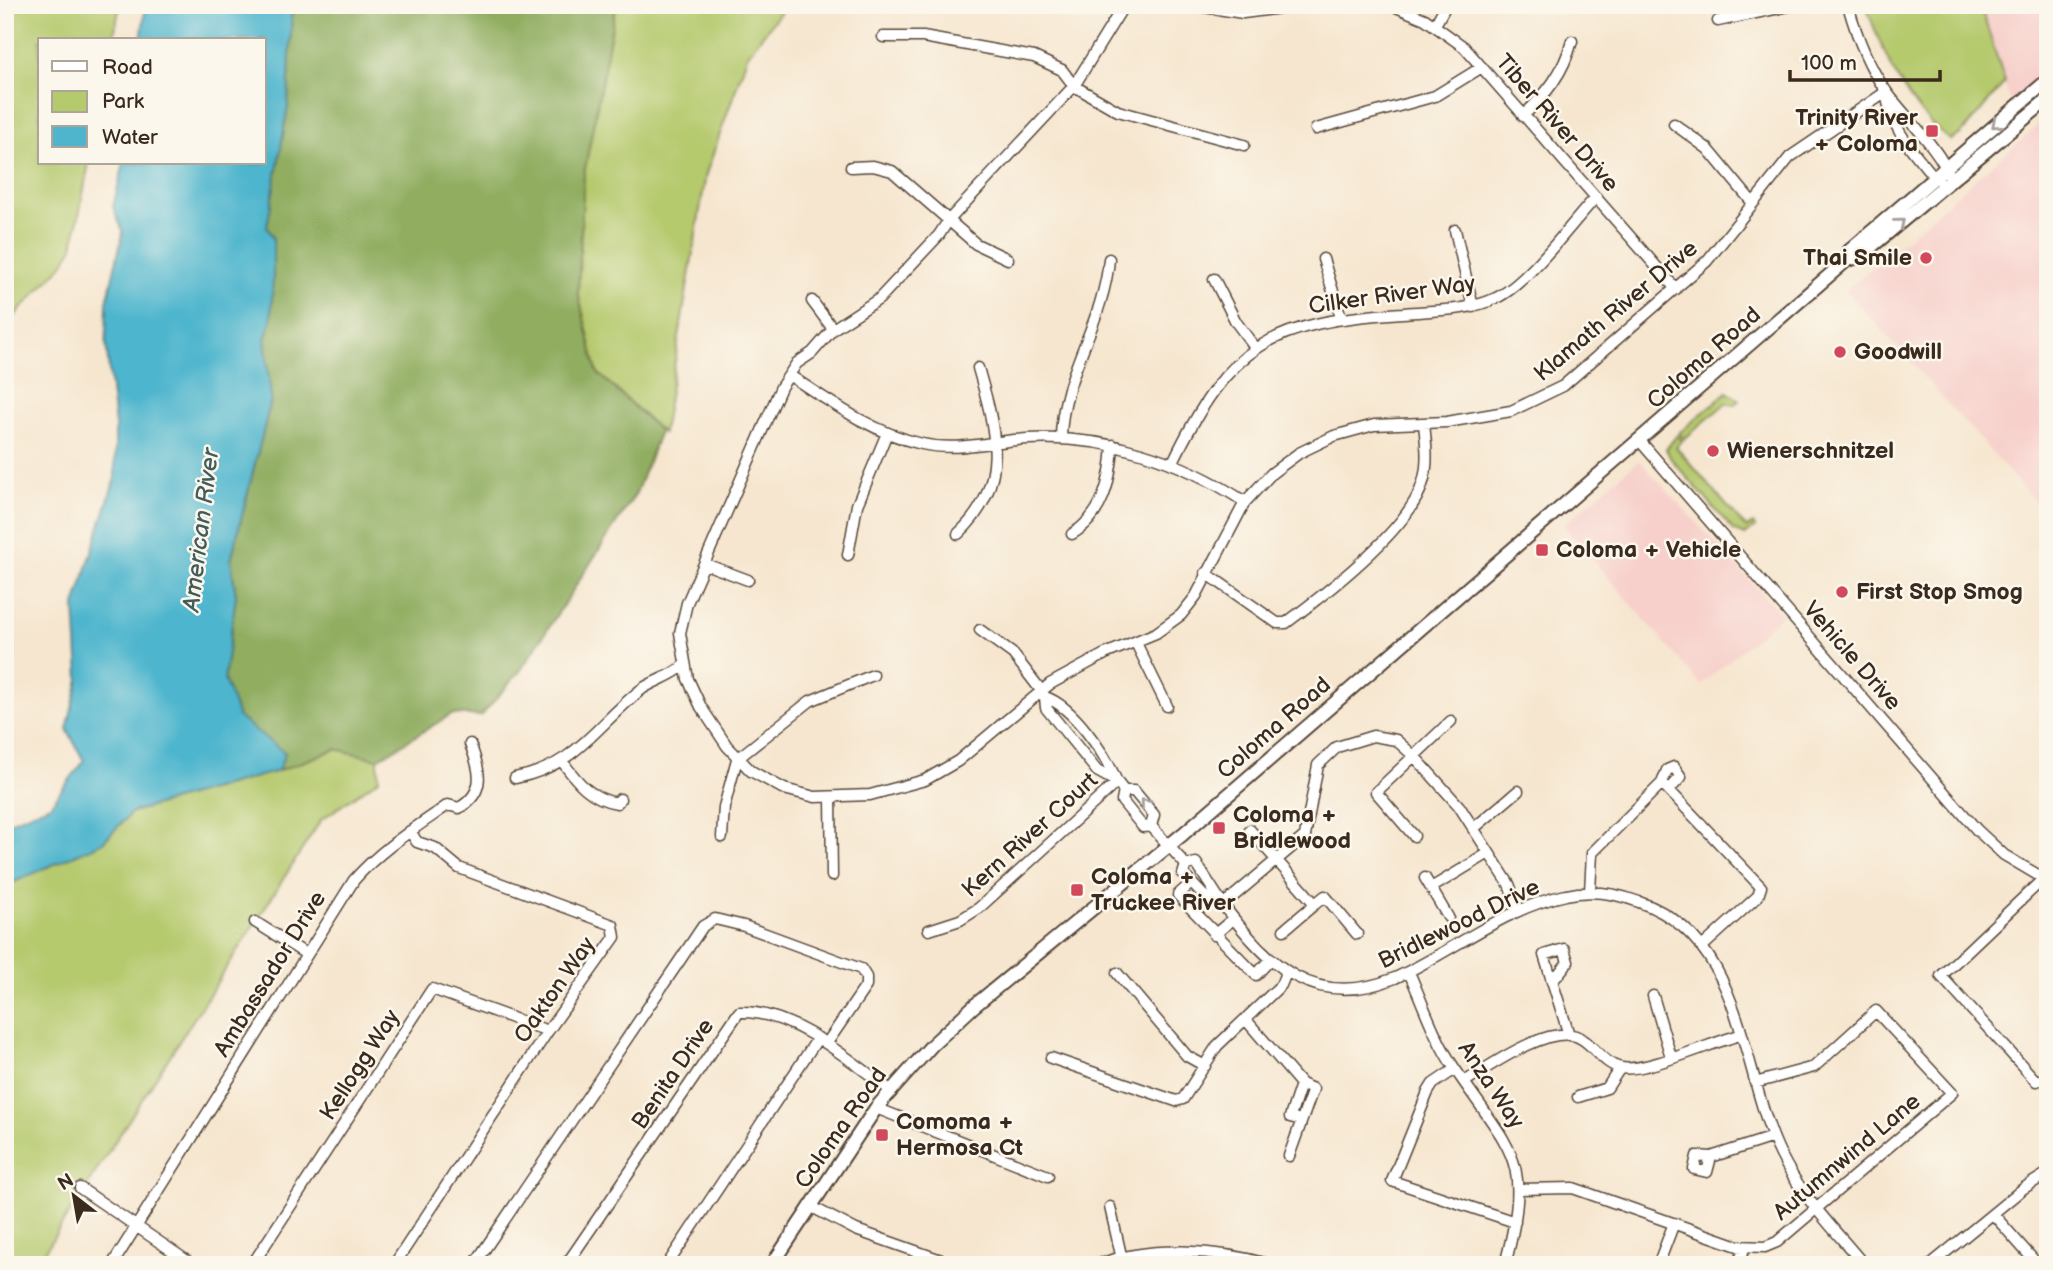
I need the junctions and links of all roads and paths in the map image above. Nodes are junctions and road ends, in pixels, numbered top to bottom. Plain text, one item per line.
1 (1124, 5) edge
2 (1192, 5) edge
3 (1304, 5) edge
4 (1391, 5) edge
5 (1446, 5) edge
6 (1794, 5) edge
7 (1848, 5) edge
8 (1718, 21) dead end
9 (1435, 25) junction
10 (883, 37) dead end
11 (1572, 41) dead end
12 (1482, 67) junction
13 (2048, 80) edge
14 (1074, 86) junction
15 (1886, 92) junction
16 (2048, 99) edge
17 (1523, 116) junction
18 (1674, 124) dead end
19 (1316, 129) dead end
20 (1244, 145) dead end
21 (851, 167) dead end
22 (1946, 167) junction
23 (1934, 177) junction
24 (1950, 182) junction
25 (1596, 197) junction
26 (1752, 202) junction
27 (948, 221) junction
28 (1455, 230) dead end
29 (1008, 259) dead end
30 (1110, 259) dead end
31 (1323, 259) dead end
32 (1847, 260) junction
33 (1214, 279) dead end
34 (1676, 289) junction
35 (812, 301) dead end
36 (1473, 307) junction
37 (1341, 317) junction
38 (833, 329) junction
39 (1256, 349) junction
40 (978, 368) dead end
41 (789, 375) junction
42 (1424, 424) junction
43 (887, 433) junction
44 (1061, 439) junction
45 (995, 441) junction
46 (1640, 441) junction
47 (1113, 445) junction
48 (1172, 464) junction
49 (1245, 502) junction
50 (958, 534) dead end
51 (1072, 534) dead end
52 (848, 555) dead end
53 (705, 564) junction
54 (1206, 573) junction
55 (748, 580) dead end
56 (980, 630) dead end
57 (1136, 643) junction
58 (684, 665) junction
59 (873, 675) dead end
60 (1043, 694) junction
61 (1167, 706) dead end
62 (1451, 721) dead end
63 (470, 744) dead end
64 (1415, 757) junction
65 (737, 759) junction
66 (562, 761) junction
67 (515, 778) dead end
68 (1121, 786) junction
69 (1518, 791) dead end
70 (831, 797) junction
71 (620, 799) dead end
72 (1152, 826) junction
73 (1473, 829) junction
74 (1250, 830) dead end
75 (410, 831) junction
76 (1414, 836) dead end
77 (722, 837) dead end
78 (1168, 846) junction
79 (1489, 853) junction
80 (1278, 861) junction
81 (1186, 866) junction
82 (832, 876) dead end
83 (1425, 878) dead end
84 (2045, 880) edge
85 (1190, 884) junction
86 (1431, 888) junction
87 (1590, 892) junction
88 (1315, 904) junction
89 (1223, 905) junction
90 (1519, 911) junction
91 (1448, 917) dead end
92 (1234, 919) junction
93 (255, 922) dead end
94 (929, 930) dead end
95 (1284, 930) dead end
96 (1357, 934) dead end
97 (1214, 935) junction
98 (1703, 946) junction
99 (306, 954) junction
100 (1269, 961) junction
101 (1409, 972) junction
102 (1117, 973) dead end
103 (1286, 974) junction
104 (1552, 982) dead end
105 (1653, 996) dead end
106 (1247, 1021) junction
107 (548, 1031) junction
108 (1569, 1035) junction
109 (1740, 1035) junction
110 (822, 1040) junction
111 (1671, 1057) junction
112 (1051, 1058) dead end
113 (1205, 1066) junction
114 (1620, 1068) junction
115 (1455, 1069) junction
116 (2048, 1079) edge
117 (1464, 1082) junction
118 (1755, 1083) junction
119 (889, 1089) junction
120 (1578, 1097) dead end
121 (876, 1108) junction
122 (1773, 1137) junction
123 (1289, 1156) dead end
124 (1712, 1157) dead end
125 (2048, 1173) edge
126 (1048, 1176) dead end
127 (80, 1188) dead end
128 (1519, 1189) junction
129 (812, 1207) junction
130 (1110, 1207) dead end
131 (1815, 1207) junction
132 (1993, 1214) junction
133 (1515, 1222) junction
134 (1674, 1223) junction
135 (136, 1225) junction
136 (1744, 1248) junction
137 (1121, 1255) junction
138 (1214, 1259) edge
139 (112, 1265) edge
140 (193, 1265) edge
141 (252, 1265) edge
142 (394, 1265) edge
143 (474, 1265) edge
144 (566, 1265) edge
145 (667, 1265) edge
146 (772, 1265) edge
147 (955, 1265) edge
148 (1097, 1265) edge
149 (1271, 1265) edge
150 (1505, 1265) edge
151 (1658, 1265) edge
152 (1739, 1265) edge
153 (1864, 1265) edge
154 (1930, 1265) edge
155 (2038, 1265) edge

1 - 14 street, Klamath River Drive
2 - 3 street
4 - 9 street, Tiber River Drive
5 - 9 street
6 - 8 street
7 - 15 street
9 - 12 street, Tiber River Drive
10 - 14 street
11 - 17 street
12 - 17 street, Tiber River Drive
12 - 19 street
13 -> 22 main road, Coloma Road
14 - 20 street
14 - 27 street, Klamath River Drive
15 - 22 street
15 - 23 street
15 - 26 street, Klamath River Drive
16 - 24 main road, Coloma Road
17 - 25 street, Tiber River Drive
18 - 26 street
21 - 27 street
22 - 23 main road, Coloma Road
22 - 24 street
23 - 24 street
23 - 32 main road, Coloma Road
32 -> 24 main road, Coloma Road
25 - 34 street, Tiber River Drive
25 - 36 street, Cilker River Way
26 - 34 street, Klamath River Drive
27 - 29 street
27 - 38 street, Klamath River Drive
28 - 36 street
30 - 44 street
31 - 37 street
32 - 46 main road, Coloma Road
33 - 39 street
34 - 42 street, Klamath River Drive
35 - 38 street
36 - 37 street, Cilker River Way
37 - 39 street, Cilker River Way
38 - 41 street, Klamath River Drive
39 - 48 street, Cilker River Way
40 - 45 street
41 - 43 street
41 - 53 street, Klamath River Drive
42 - 49 street, Klamath River Drive
42 - 54 street
43 - 45 street
43 - 52 street
44 - 45 street
44 - 47 street
45 - 50 street
46 - 78 main road, Coloma Road
46 - 84 street, Vehicle Drive
47 - 48 street
47 - 51 street
48 - 49 street
49 - 54 street, Klamath River Drive
53 - 55 street
53 - 58 street, Klamath River Drive
54 - 57 street, Klamath River Drive
56 - 60 street
57 - 60 street, Klamath River Drive
57 - 61 street
58 - 65 street, Klamath River Drive
58 - 66 street
59 - 65 street
60 - 68 street
60 - 68 street
60 - 70 street, Klamath River Drive
62 - 64 street
63 - 75 street, Ambassador Drive
64 - 73 street
64 - 76 street
64 - 80 street
65 - 70 street, Klamath River Drive
65 - 77 street
66 - 67 street
66 - 71 street
72 -> 68 street
68 - 72 street
68 - 94 street, Kern River Court
69 - 73 street
70 - 82 street
72 - 78 street, Bridlewood Drive
73 - 79 street
74 - 80 street
75 - 99 street, Ambassador Drive
75 - 107 street, Oakton Way
78 - 81 street, Bridlewood Drive
78 - 119 main road, Coloma Road
79 - 86 street
79 - 90 street
80 - 88 street
80 - 89 street
81 - 85 street, Bridlewood Drive
81 - 89 street, Bridlewood Drive
83 - 86 street
84 - 116 street
85 - 89 street, Bridlewood Drive
85 - 97 street
86 - 91 street
87 - 90 street, Bridlewood Drive
87 - 98 street, Bridlewood Drive
87 - 98 street
88 - 95 street
88 - 96 street
89 - 92 street, Bridlewood Drive
90 - 101 street, Bridlewood Drive
92 - 97 street
92 - 100 street, Bridlewood Drive
93 - 99 street
97 - 100 street
98 - 109 street, Bridlewood Drive
99 - 135 street, Ambassador Drive
100 - 103 street, Bridlewood Drive
101 - 103 street, Bridlewood Drive
101 - 115 street, Anza Way
102 - 113 street
103 - 106 street
104 - 108 street
105 - 111 street
106 - 113 street
106 - 123 street
107 - 141 street, Kellogg Way
107 - 142 street, Oakton Way
108 - 114 street
108 - 117 street
109 - 111 street
109 - 118 street, Bridlewood Drive
110 - 119 street, Benita Drive
110 - 143 street
110 - 144 street, Benita Drive
110 - 145 street
111 - 114 street
112 - 113 street
114 - 120 street
115 - 117 street, Anza Way
115 - 133 street
117 - 128 street, Anza Way
118 - 122 street, Bridlewood Drive
118 - 131 street, Autumnwind Lane
119 - 121 main road, Coloma Road
121 - 126 street
121 - 129 main road, Coloma Road
122 - 124 street
122 - 131 street, Bridlewood Drive
125 - 132 street
127 - 135 street
128 - 133 street, Anza Way
128 - 134 street
129 - 146 main road, Coloma Road
129 - 147 street
130 - 137 street
131 - 136 street, Autumnwind Lane
131 - 153 street, Bridlewood Drive
132 - 154 street
132 - 155 street
133 - 150 street, Anza Way
134 - 136 street
134 - 151 street
135 - 139 street, Ambassador Drive
135 - 140 street
136 - 152 street
137 - 138 street
137 - 148 street
138 - 149 street

